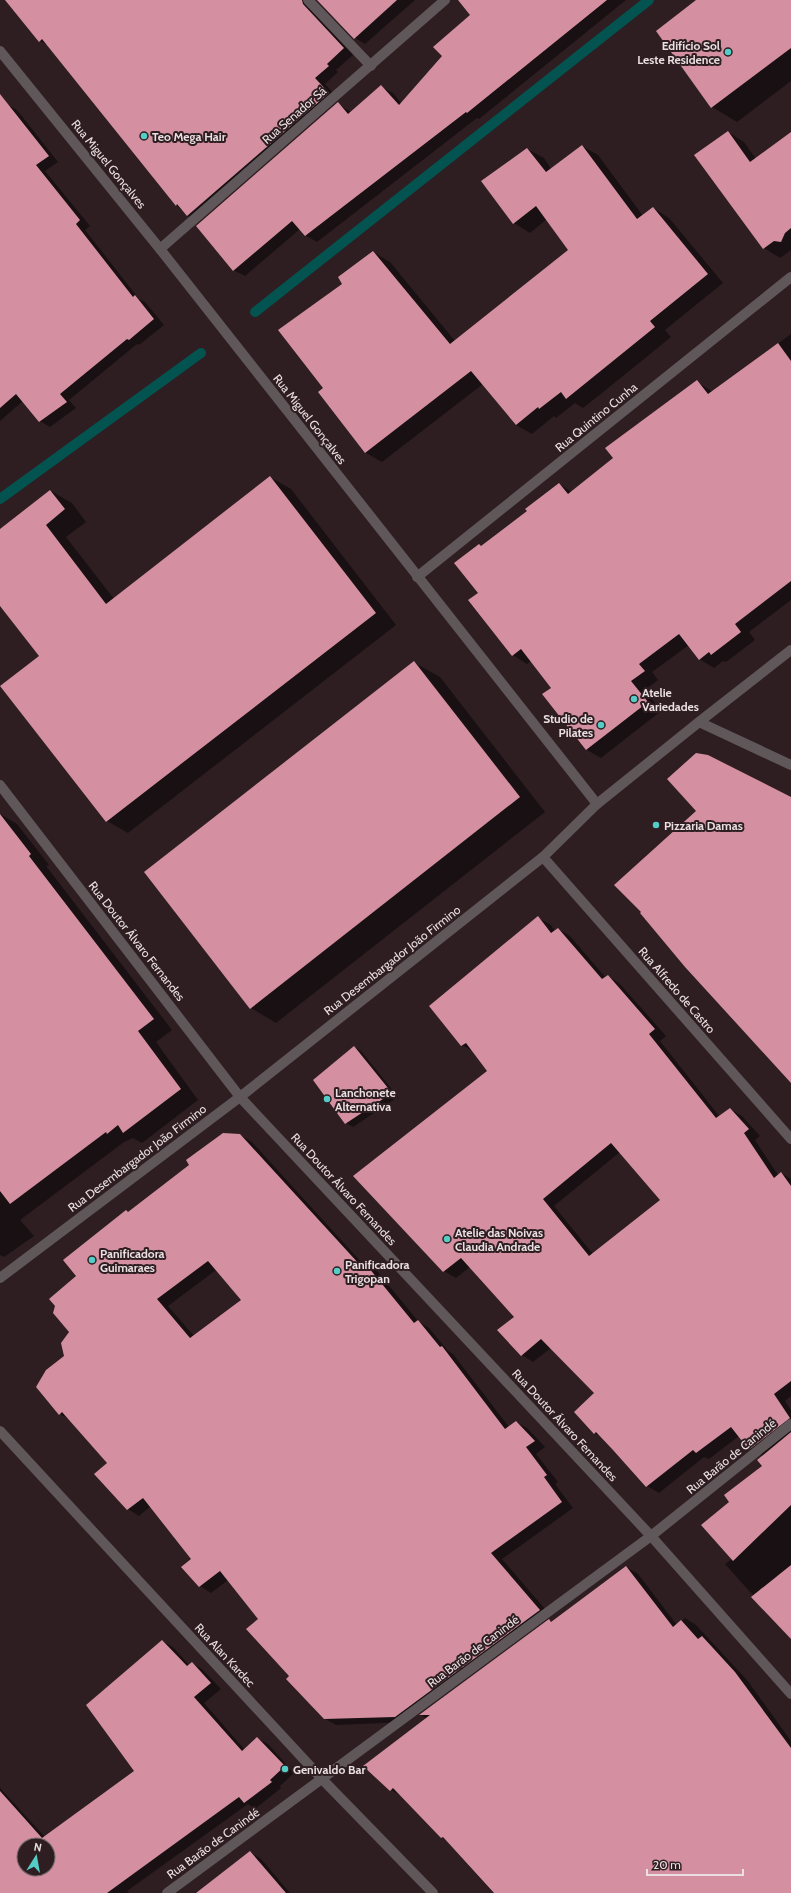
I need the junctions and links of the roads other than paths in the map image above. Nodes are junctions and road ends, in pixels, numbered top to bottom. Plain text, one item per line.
1 (308, 0) edge
2 (445, 0) edge
3 (0, 51) edge
4 (371, 66) junction
5 (160, 249) junction
6 (791, 277) edge
7 (417, 577) junction
8 (791, 650) edge
9 (699, 722) junction
10 (791, 765) edge
11 (0, 786) edge
12 (597, 804) junction
13 (543, 857) junction
14 (240, 1097) junction
15 (791, 1139) edge
16 (0, 1278) edge
17 (791, 1424) edge
18 (0, 1431) edge
19 (651, 1536) junction
20 (791, 1694) edge
21 (322, 1779) junction
22 (167, 1893) edge
23 (433, 1893) edge

1 - 4 street
2 - 4 street, Rua Senador Sá
3 - 5 street, Rua Miguel Gonçalves
4 - 5 street, Rua Senador Sá
5 - 7 street, Rua Miguel Gonçalves
6 - 7 street, Rua Quintino Cunha
7 - 12 street, Rua Miguel Gonçalves
8 - 9 street, Rua Desembargador João Firmino
9 - 10 street
9 - 12 street, Rua Desembargador João Firmino
11 - 14 street, Rua Doutor Álvaro Fernandes
12 - 13 street, Rua Desembargador João Firmino
13 - 14 street, Rua Desembargador João Firmino
13 - 15 street, Rua Alfredo de Castro
14 - 16 street, Rua Desembargador João Firmino
14 - 19 street, Rua Doutor Álvaro Fernandes
17 - 19 street, Rua Barão de Canindé
18 - 21 street, Rua Alan Kardec
19 - 20 street, Rua Doutor Álvaro Fernandes
19 - 21 street, Rua Barão de Canindé
21 - 22 street, Rua Barão de Canindé
21 - 23 street, Rua Alan Kardec

